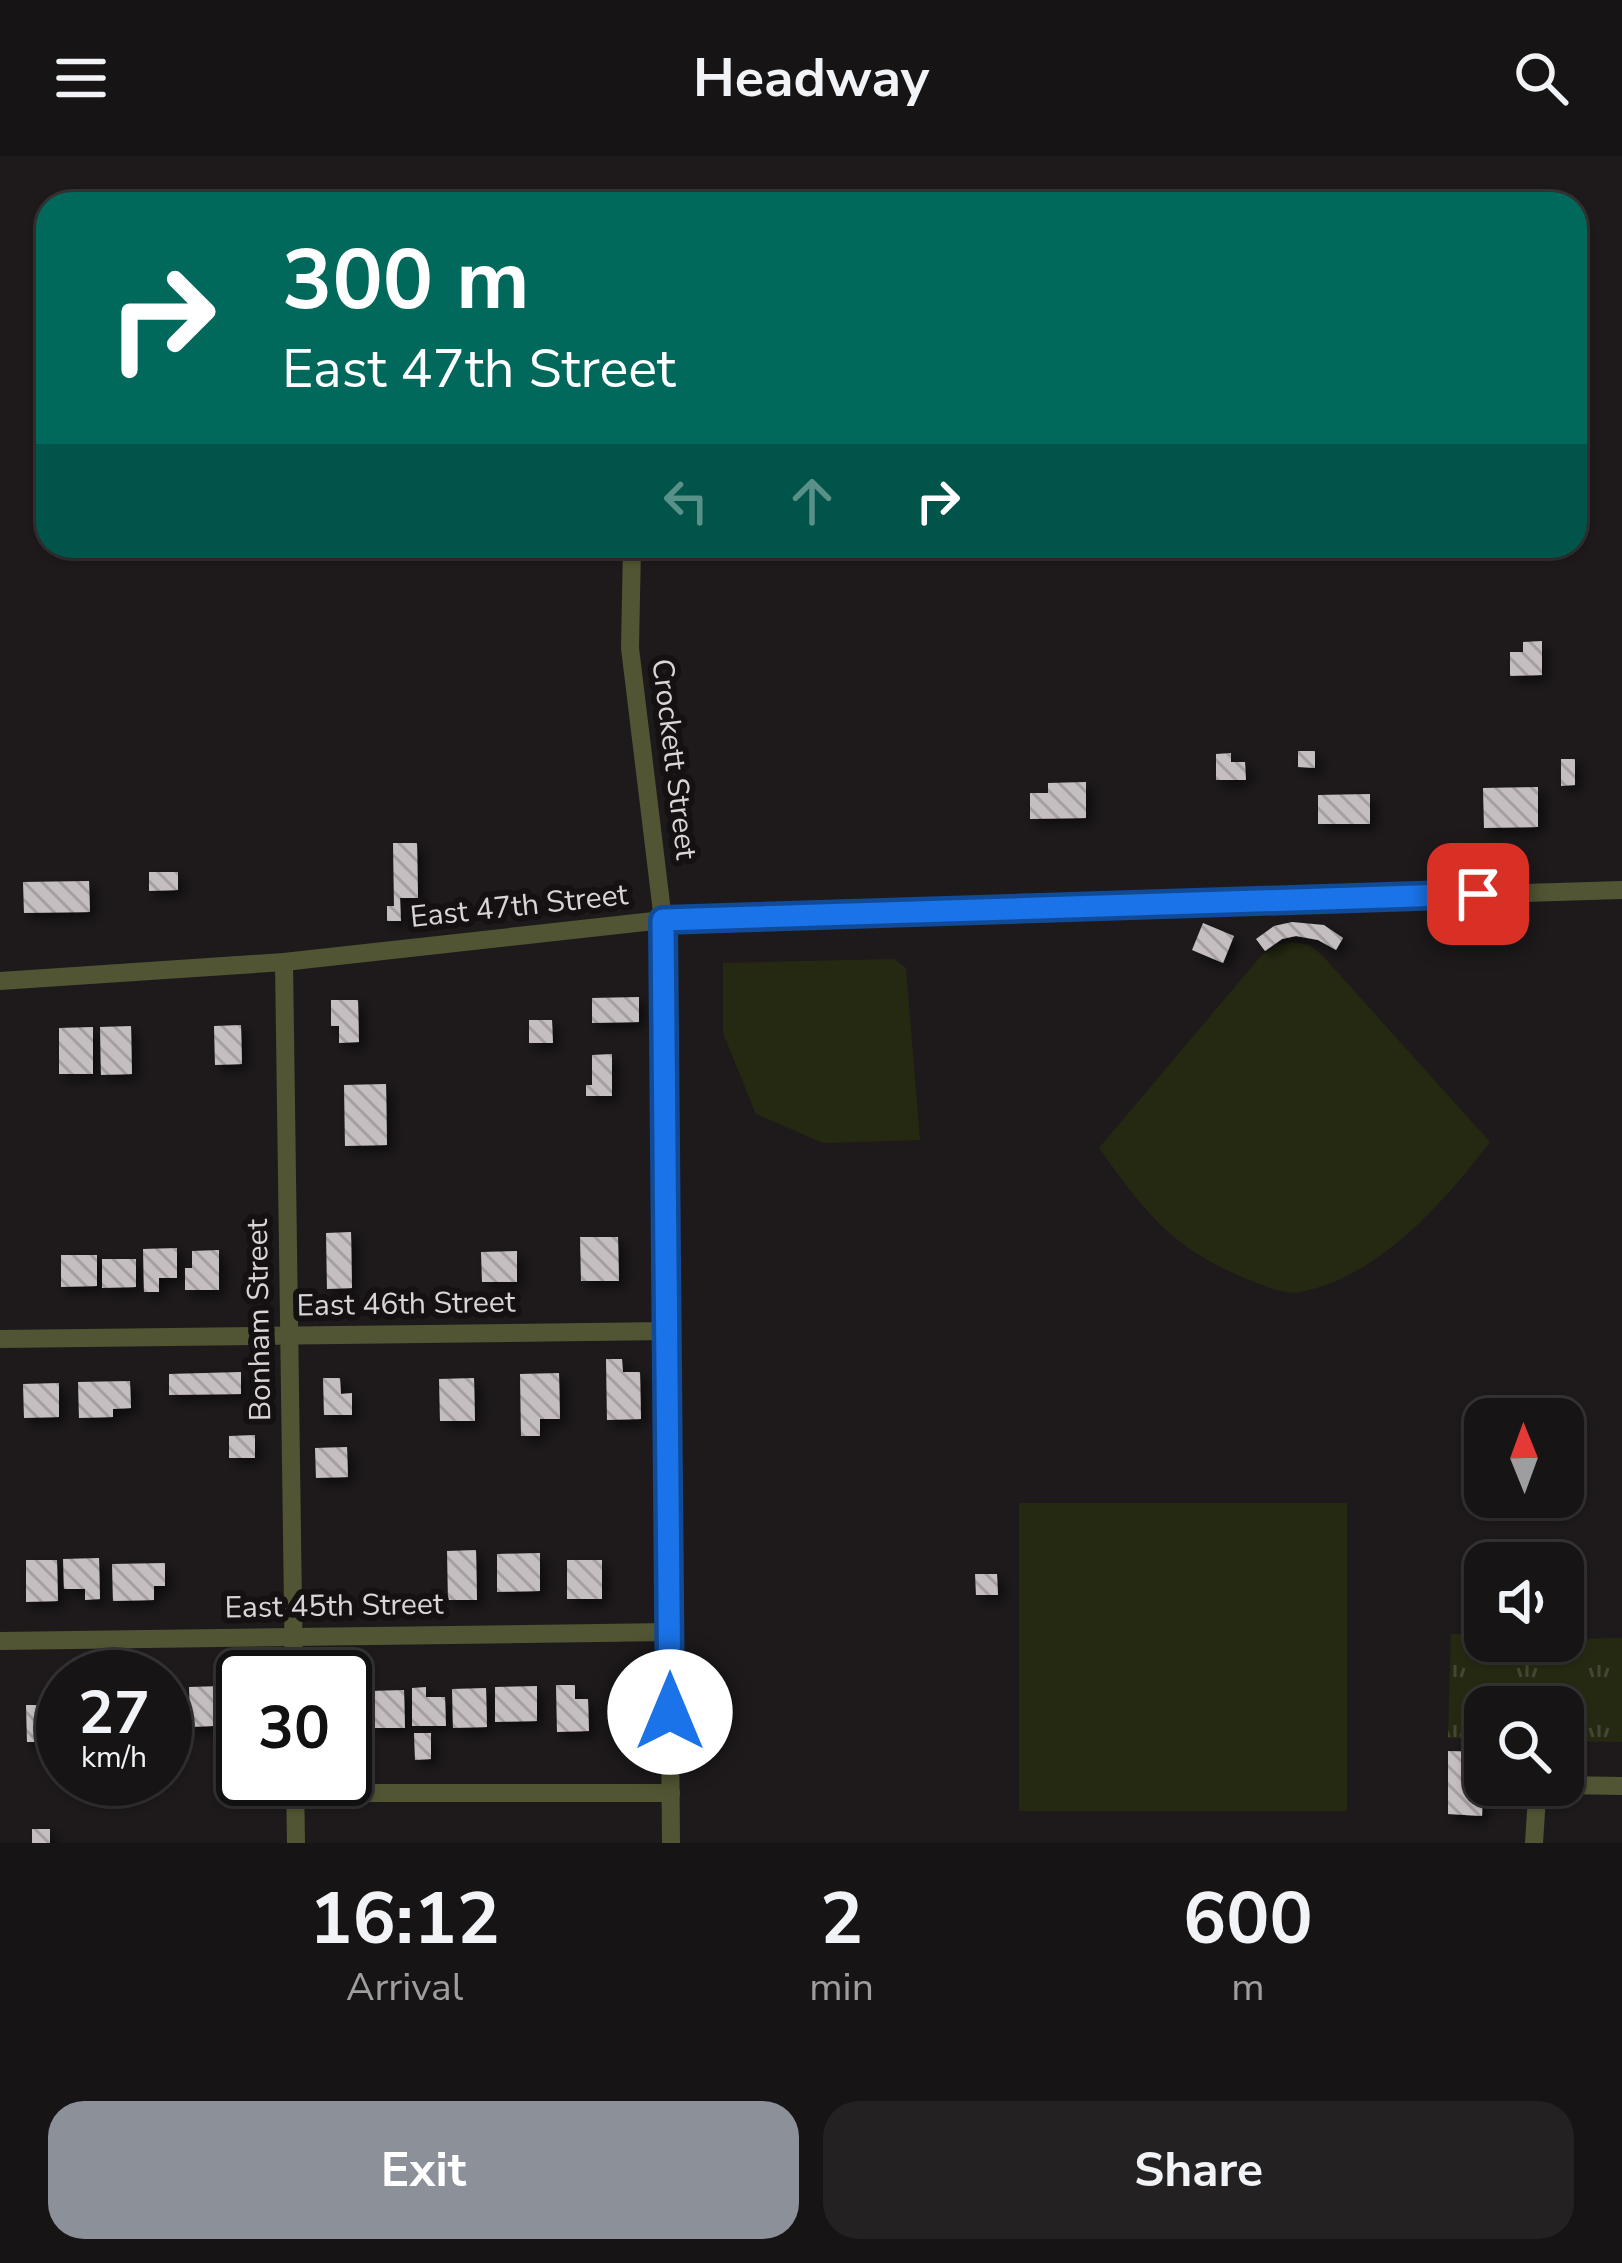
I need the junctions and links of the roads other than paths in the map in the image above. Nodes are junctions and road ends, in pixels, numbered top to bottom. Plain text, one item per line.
1 (632, 558) edge
2 (1622, 890) edge
3 (663, 920) junction
4 (284, 962) junction
5 (0, 981) edge
6 (668, 1331) junction
7 (289, 1335) junction
8 (0, 1339) edge
9 (670, 1632) junction
10 (293, 1637) junction
11 (0, 1641) edge
12 (293, 1650) edge
13 (1584, 1785) edge
14 (1622, 1786) edge
15 (372, 1787) edge
16 (671, 1793) junction
17 (295, 1806) edge
18 (1536, 1806) edge
19 (296, 1843) edge
20 (671, 1843) edge
21 (1534, 1843) edge

1 - 3 street, Crockett Street
2 - 3 street, East 47th Street
3 - 4 street, East 47th Street
3 - 6 street, Crockett Street
4 - 5 street, East 47th Street
4 - 7 street, Bonham Street
6 - 7 street, East 46th Street
6 - 9 street, Crockett Street
7 - 8 street, East 46th Street
7 - 10 street, Bonham Street
9 - 10 street, East 45th Street
9 - 16 street, Crockett Street
10 - 11 street, East 45th Street
10 - 12 street, Bonham Street
13 - 14 street
15 - 16 street
16 - 20 street, Crockett Street
17 - 19 street
18 - 21 street

